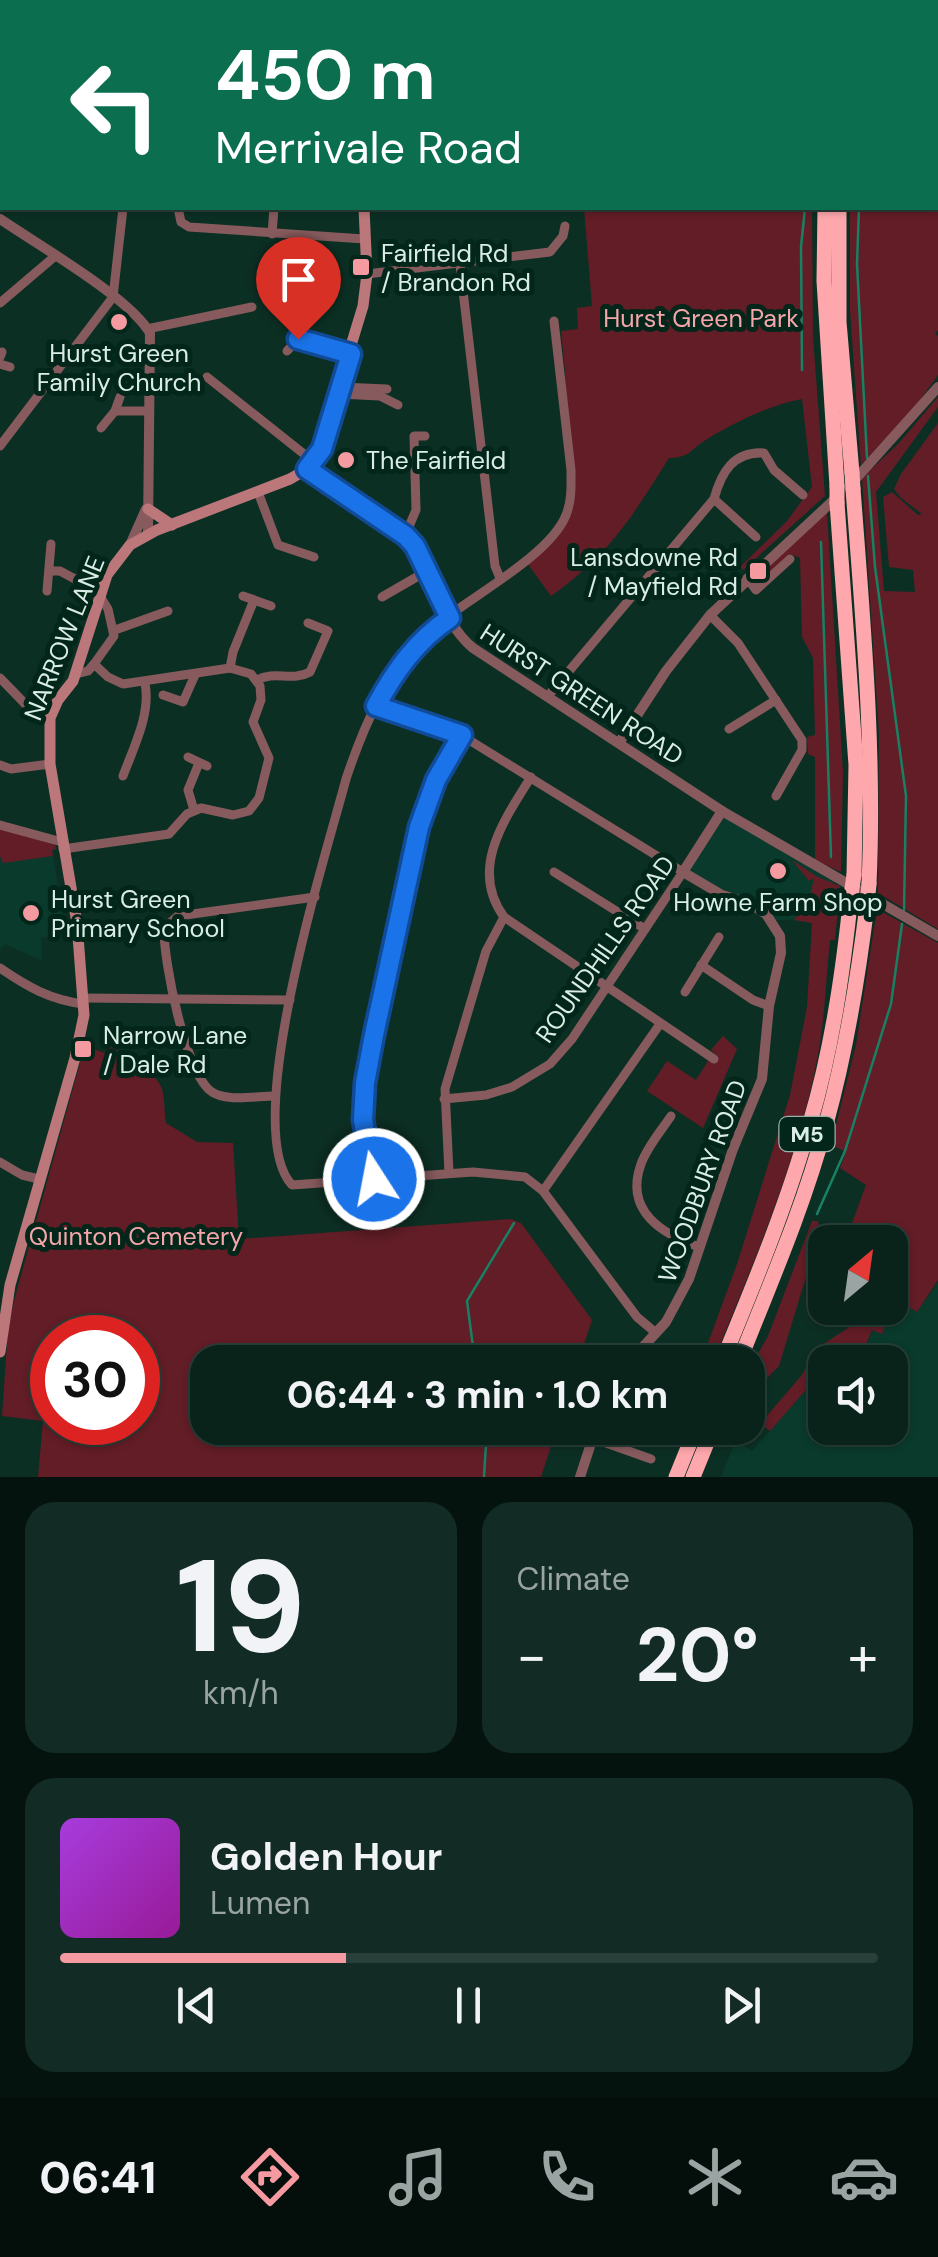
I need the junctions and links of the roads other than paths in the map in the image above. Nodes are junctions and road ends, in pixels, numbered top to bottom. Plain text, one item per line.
1 (123, 210) edge
2 (178, 210) edge
3 (274, 210) edge
4 (364, 210) edge
5 (825, 210) edge
6 (839, 210) edge
7 (0, 219) edge
8 (564, 226) dead end
9 (272, 234) junction
10 (364, 239) junction
11 (54, 257) junction
12 (460, 264) junction
13 (367, 274) junction
14 (114, 297) junction
15 (0, 303) edge
16 (252, 308) dead end
17 (554, 321) dead end
18 (148, 329) junction
19 (287, 351) dead end
20 (351, 354) junction
21 (207, 377) dead end
22 (938, 386) edge
23 (387, 389) dead end
24 (339, 391) junction
25 (120, 397) dead end
26 (398, 405) dead end
27 (115, 411) junction
28 (148, 411) junction
29 (100, 428) dead end
30 (6, 430) edge
31 (425, 436) dead end
32 (0, 446) edge
33 (310, 465) junction
34 (842, 491) junction
35 (258, 492) junction
36 (804, 495) dead end
37 (714, 499) junction
38 (148, 507) junction
39 (172, 525) junction
40 (148, 534) junction
41 (406, 536) junction
42 (756, 537) dead end
43 (302, 542) dead end
44 (51, 544) dead end
45 (130, 545) junction
46 (298, 554) junction
47 (314, 557) dead end
48 (790, 559) dead end
49 (427, 570) junction
50 (50, 571) junction
51 (500, 578) junction
52 (746, 578) junction
53 (46, 591) dead end
54 (100, 594) junction
55 (382, 598) dead end
56 (271, 606) dead end
57 (168, 611) dead end
58 (710, 615) junction
59 (450, 618) junction
60 (308, 623) dead end
61 (115, 630) junction
62 (94, 664) junction
63 (230, 668) junction
64 (76, 674) junction
65 (195, 675) junction
66 (0, 678) edge
67 (257, 680) junction
68 (145, 683) junction
69 (163, 695) dead end
70 (548, 696) junction
71 (776, 700) junction
72 (376, 706) junction
73 (50, 718) junction
74 (729, 729) dead end
75 (462, 735) junction
76 (619, 742) junction
77 (188, 758) dead end
78 (50, 764) junction
79 (0, 766) edge
80 (123, 776) dead end
81 (531, 777) junction
82 (776, 796) dead end
83 (194, 810) junction
84 (722, 811) junction
85 (0, 825) edge
86 (62, 846) junction
87 (554, 872) dead end
88 (683, 872) junction
89 (315, 897) junction
90 (875, 905) junction
91 (504, 917) junction
92 (645, 929) junction
93 (938, 936) edge
94 (719, 937) dead end
95 (701, 965) junction
96 (0, 968) edge
97 (608, 986) junction
98 (685, 992) dead end
99 (174, 1000) junction
100 (290, 1000) junction
101 (84, 1001) junction
102 (769, 1006) junction
103 (660, 1024) junction
104 (714, 1059) dead end
105 (274, 1096) junction
106 (444, 1099) junction
107 (671, 1116) dead end
108 (663, 1128) junction
109 (674, 1135) dead end
110 (0, 1162) edge
111 (449, 1173) junction
112 (39, 1179) junction
113 (374, 1179) junction
114 (543, 1192) junction
115 (699, 1247) junction
116 (656, 1333) junction
117 (644, 1345) edge
118 (729, 1345) edge
119 (746, 1345) edge
120 (0, 1352) edge
121 (590, 1445) edge
122 (617, 1445) edge
123 (689, 1445) edge
124 (706, 1445) edge
125 (646, 1460) dead end
126 (580, 1477) edge
127 (676, 1477) edge
128 (693, 1477) edge

1 - 14 street
2 - 9 street
3 - 9 street
4 - 10 main road
5 - 34 highway, M5
6 - 34 highway, M5
7 - 11 street
8 - 12 street
9 - 10 street
10 - 13 main road
11 - 14 street
11 - 15 street
12 - 13 street
12 - 51 street
13 - 20 main road
14 - 18 street
14 - 30 street
16 - 18 street
17 - 51 street
18 - 28 street
19 - 20 street
20 - 24 main road
21 - 33 street
22 - 34 street
23 - 24 street
24 - 26 street
24 - 33 main road
25 - 27 street
27 - 28 street
27 - 29 street
28 - 38 street
30 - 32 street
31 - 41 street
33 - 35 main road, NARROW LANE
33 - 41 street, HURST GREEN ROAD
34 - 52 street
34 - 90 highway, M5, bridge
34 - 118 highway, M5, bridge
35 - 39 main road, NARROW LANE
35 - 46 street
36 - 37 street
37 - 42 street
37 - 70 street
38 - 39 main road
38 - 40 street
38 - 45 street
39 - 40 main road, NARROW LANE
40 - 45 main road, NARROW LANE
41 - 49 street, HURST GREEN ROAD
43 - 46 street
44 - 50 street
45 - 54 main road, NARROW LANE
46 - 47 street
48 - 52 street
49 - 55 street
49 - 59 street, HURST GREEN ROAD
50 - 53 street
50 - 54 street
51 - 59 street
52 - 58 street
54 - 61 street
54 - 64 main road, NARROW LANE
56 - 63 street
57 - 61 street
58 - 71 street
58 - 76 street
59 - 70 street, HURST GREEN ROAD
59 - 72 street
60 - 67 street
61 - 62 street
62 - 64 street
62 - 68 street
63 - 65 street
63 - 67 street
64 - 73 main road, NARROW LANE
65 - 68 street
65 - 69 street
66 - 73 street
67 - 83 street
68 - 80 street
70 - 76 street, HURST GREEN ROAD
71 - 74 street
71 - 82 street
72 - 75 street
72 - 89 street
73 - 78 main road, NARROW LANE
75 - 81 street
75 - 113 street
76 - 84 street, HURST GREEN ROAD
77 - 83 street
78 - 79 street
78 - 86 main road, NARROW LANE
81 - 88 street
81 - 91 street
83 - 86 street
84 - 88 street, ROUNDHILLS ROAD
84 - 90 street, HURST GREEN ROAD
85 - 86 street
86 - 101 main road, NARROW LANE
87 - 92 street
88 - 92 street, ROUNDHILLS ROAD
88 - 102 street, WOODBURY ROAD
89 - 99 street
89 - 100 street
90 - 93 street, HURST GREEN ROAD
90 - 119 highway, M5
91 - 97 street
91 - 106 street
92 - 97 street, ROUNDHILLS ROAD
94 - 95 street
95 - 98 street
95 - 102 street
96 - 101 street
97 - 103 street
97 - 106 street, ROUNDHILLS ROAD
99 - 100 street
99 - 101 street
99 - 105 street
100 - 105 street
101 - 112 main road, NARROW LANE
102 - 115 street, WOODBURY ROAD
103 - 104 street
103 - 114 street
105 - 113 street
106 - 111 street
107 - 108 street
108 - 109 street
108 - 115 street
110 - 112 street
111 - 113 street
111 - 114 street
112 - 120 main road, NARROW LANE
114 - 116 street
115 - 116 street, WOODBURY ROAD
116 - 117 street, WOODBURY ROAD
121 - 126 street
122 - 125 street
123 - 127 highway
124 - 128 highway

